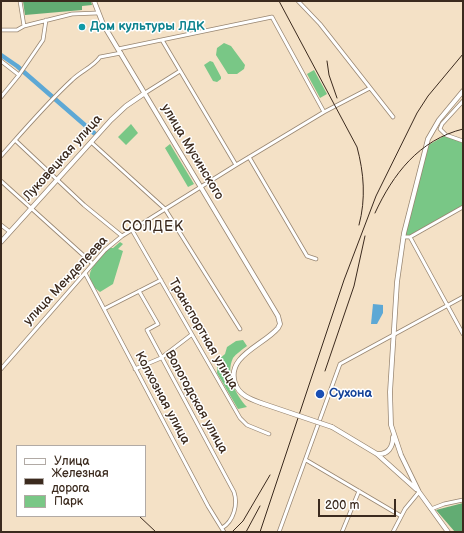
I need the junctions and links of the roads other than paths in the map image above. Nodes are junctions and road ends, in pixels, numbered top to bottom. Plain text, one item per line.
1 (20, 1) edge
2 (298, 1) edge
3 (96, 2) edge
4 (97, 12) junction
5 (46, 20) junction
6 (24, 26) junction
7 (1, 30) edge
8 (162, 40) junction
9 (119, 51) junction
10 (1, 61) edge
11 (180, 70) junction
12 (19, 75) junction
13 (370, 88) junction
14 (463, 91) edge
15 (145, 93) junction
16 (1, 97) edge
17 (463, 102) edge
18 (324, 112) junction
19 (393, 117) dead end
20 (15, 140) junction
21 (463, 141) edge
22 (91, 142) junction
23 (1, 156) edge
24 (248, 157) junction
25 (236, 165) junction
26 (58, 179) junction
27 (1, 181) edge
28 (201, 186) junction
29 (463, 207) edge
30 (31, 209) junction
31 (165, 209) junction
32 (1, 225) edge
33 (132, 230) junction
34 (10, 232) junction
35 (122, 236) junction
36 (403, 237) junction
37 (410, 237) junction
38 (1, 242) edge
39 (316, 259) dead end
40 (93, 264) junction
41 (85, 273) junction
42 (161, 280) junction
43 (139, 291) junction
44 (463, 297) edge
45 (447, 306) junction
46 (104, 309) junction
47 (240, 329) dead end
48 (463, 334) edge
49 (191, 335) junction
50 (394, 335) junction
51 (161, 358) junction
52 (1, 369) edge
53 (135, 369) junction
54 (391, 425) junction
55 (268, 434) dead end
56 (377, 454) junction
57 (306, 460) junction
58 (359, 491) junction
59 (419, 492) junction
60 (463, 500) edge
61 (431, 509) junction
62 (401, 516) junction
63 (222, 528) junction
64 (224, 532) edge
65 (279, 532) edge
66 (342, 532) edge
67 (393, 532) edge
68 (448, 532) edge

1 - 6 street
2 - 13 street
3 - 4 street, улица Мусинского
4 - 5 street
4 - 9 street, улица Мусинского
5 - 6 street
5 - 12 street
6 - 7 street
8 - 9 street
8 - 11 street
8 - 18 street
9 - 15 street, улица Мусинского
9 - 20 street
10 - 12 street
11 - 15 street
11 - 25 street
12 - 16 street
13 - 18 street, улица Менделеева
13 - 19 street
14 - 36 street
15 - 22 street, Луковецкая улица
15 - 28 street, улица Мусинского
17 - 21 street
18 - 24 street, улица Менделеева
20 - 23 street
20 - 26 street
22 - 26 street, Луковецкая улица
22 - 31 street
24 - 25 street, улица Менделеева
24 - 39 street
25 - 28 street, улица Менделеева
26 - 30 street, Луковецкая улица
26 - 35 street
27 - 30 street
28 - 31 street, улица Менделеева
28 - 56 street, улица Мусинского, bridge
29 - 37 street
30 - 34 street, Луковецкая улица
30 - 40 street
31 - 33 street, улица Менделеева
31 - 47 street
32 - 34 street
33 - 35 street, улица Менделеева
33 - 42 street, Транспортная улица
34 - 38 street, Луковецкая улица
35 - 40 street, улица Менделеева
36 - 37 street
36 - 50 street
37 - 45 street
40 - 41 street, улица Менделеева
41 - 46 street, Колхозная улица
41 - 52 street, улица Менделеева
42 - 43 street
42 - 49 street, Транспортная улица
43 - 46 street
43 - 51 street, Вологодская улица
44 - 45 street
45 - 48 street
45 - 50 street
46 - 53 street, Колхозная улица
49 - 51 street
49 - 55 street, Транспортная улица
50 - 54 street
50 - 57 street
51 - 53 street
51 - 63 street, Вологодская улица
53 - 63 street, Колхозная улица
54 - 56 street
54 - 59 street
56 - 59 street
57 - 58 street
57 - 65 street
58 - 62 street
58 - 66 street
59 - 61 street
59 - 62 street
60 - 61 street
61 - 68 street
62 - 67 street
63 - 64 street, Колхозная улица

